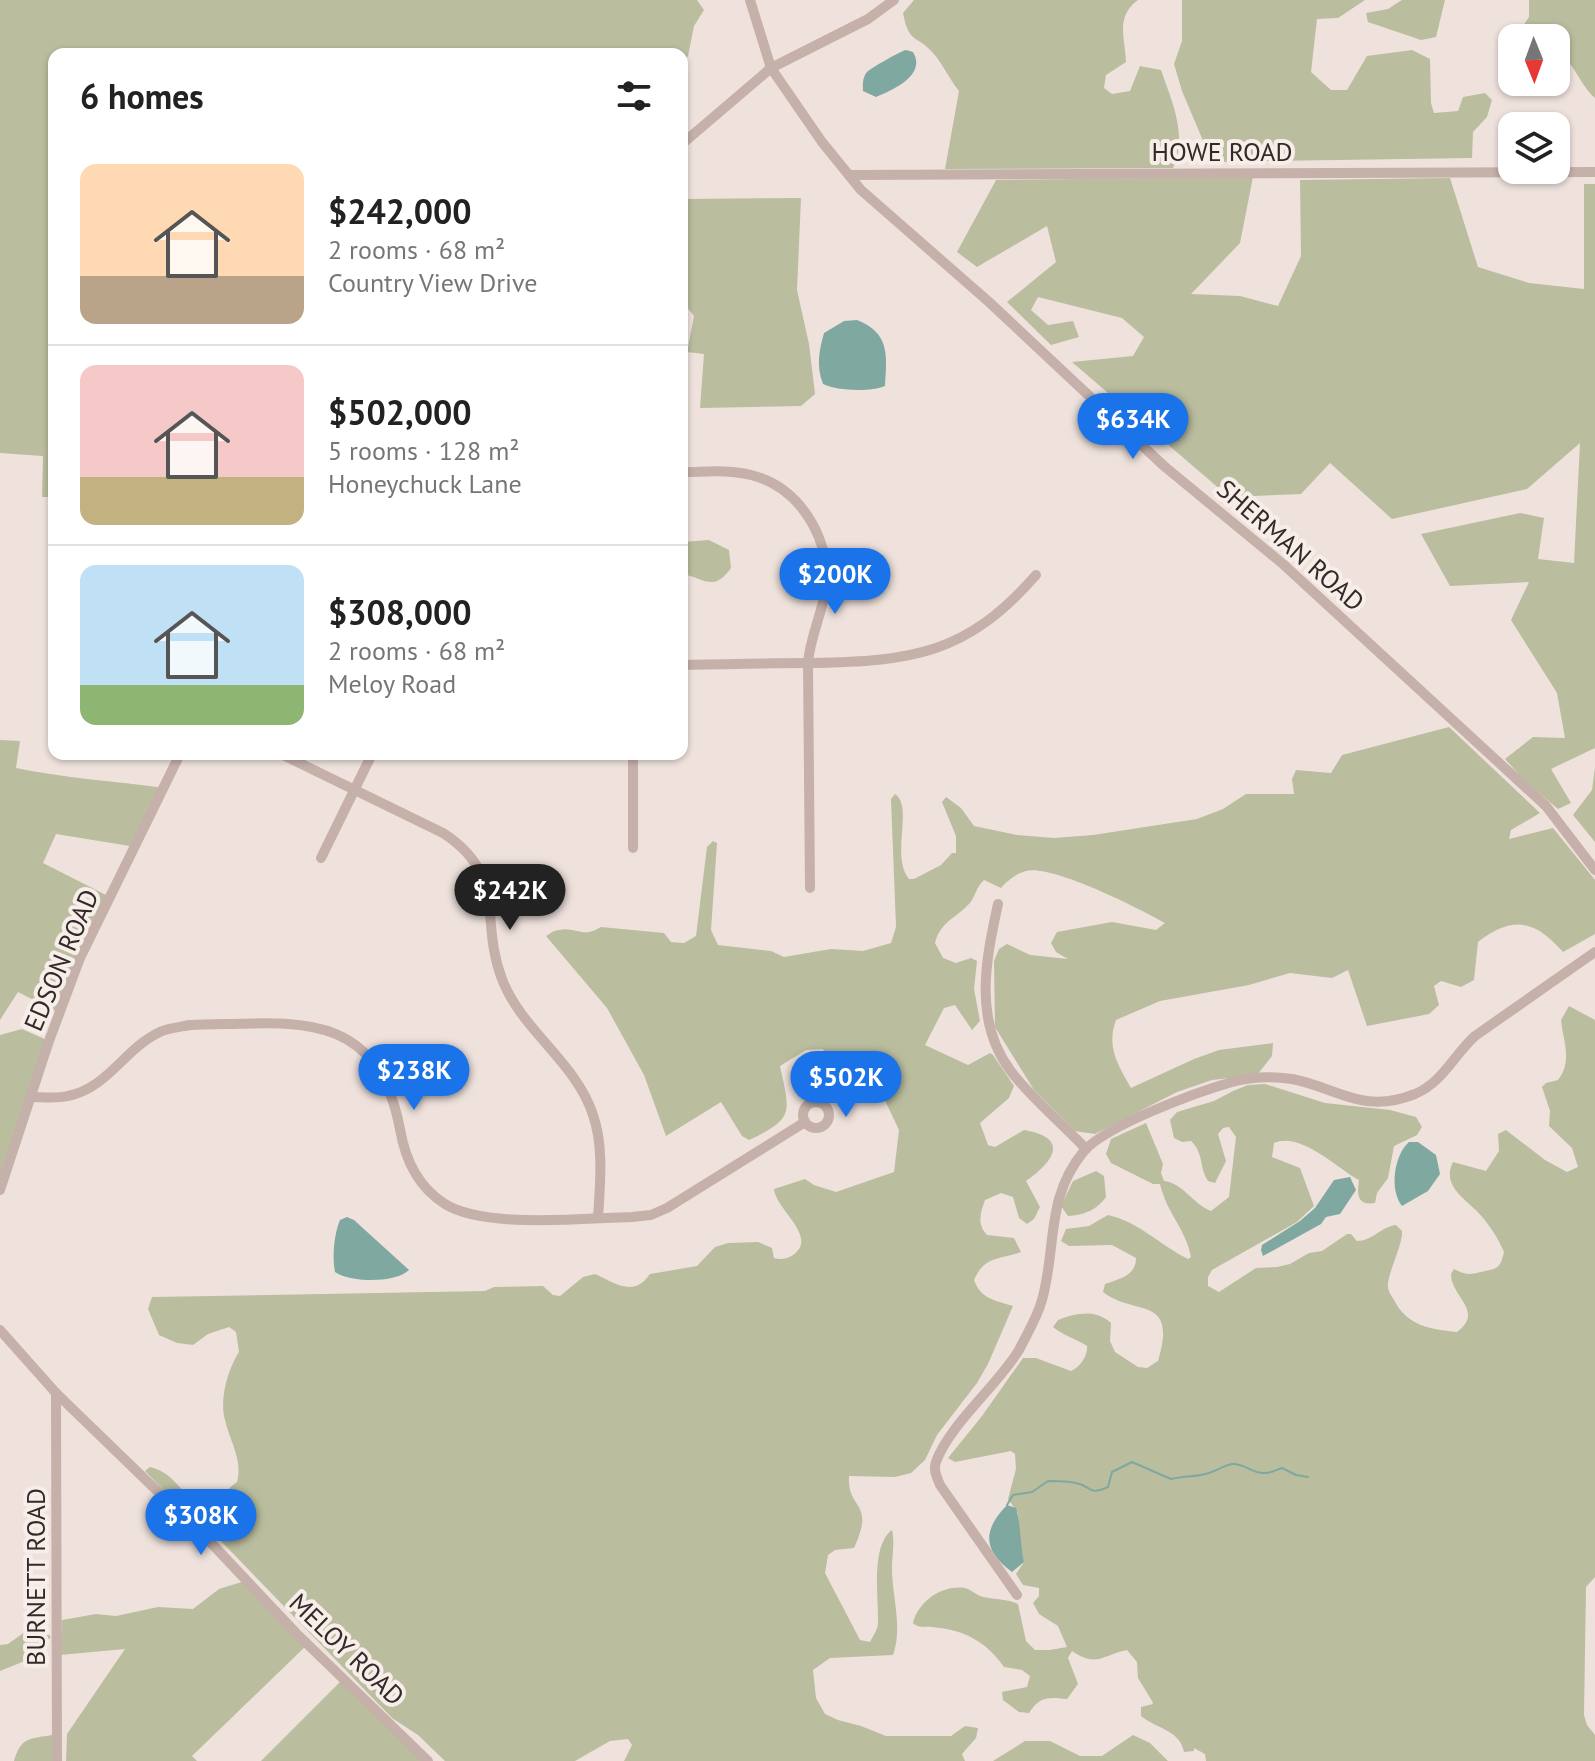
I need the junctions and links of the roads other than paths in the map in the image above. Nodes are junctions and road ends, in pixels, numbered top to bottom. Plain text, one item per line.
1 (750, 0) edge
2 (894, 0) edge
3 (771, 68) junction
4 (688, 139) edge
5 (1595, 172) edge
6 (849, 175) junction
7 (688, 472) edge
8 (1036, 575) dead end
9 (808, 663) junction
10 (688, 665) edge
11 (177, 760) edge
12 (293, 760) edge
13 (369, 760) edge
14 (633, 760) edge
15 (354, 790) junction
16 (633, 848) dead end
17 (321, 858) dead end
18 (1595, 870) edge
19 (810, 888) dead end
20 (998, 904) dead end
21 (1595, 952) edge
22 (30, 1097) junction
23 (805, 1122) dead end
24 (1086, 1149) junction
25 (0, 1190) edge
26 (598, 1218) junction
27 (0, 1330) edge
28 (56, 1393) junction
29 (1017, 1595) dead end
30 (57, 1761) edge
31 (428, 1761) edge

1 - 3 street, SHERMAN ROAD
2 - 3 street
3 - 4 street
3 - 6 street, SHERMAN ROAD
5 - 6 street, HOWE ROAD
6 - 18 street, SHERMAN ROAD
7 - 9 street
8 - 9 street
9 - 10 street
9 - 19 street
11 - 22 street, EDSON ROAD
12 - 15 street
13 - 15 street
14 - 16 street
15 - 17 street
15 - 26 street
20 - 24 street
21 - 24 street
22 - 25 street, EDSON ROAD
22 - 26 street
23 - 26 street
24 - 29 street
27 - 28 street, MELOY ROAD
28 - 30 street, BURNETT ROAD
28 - 31 street, MELOY ROAD

